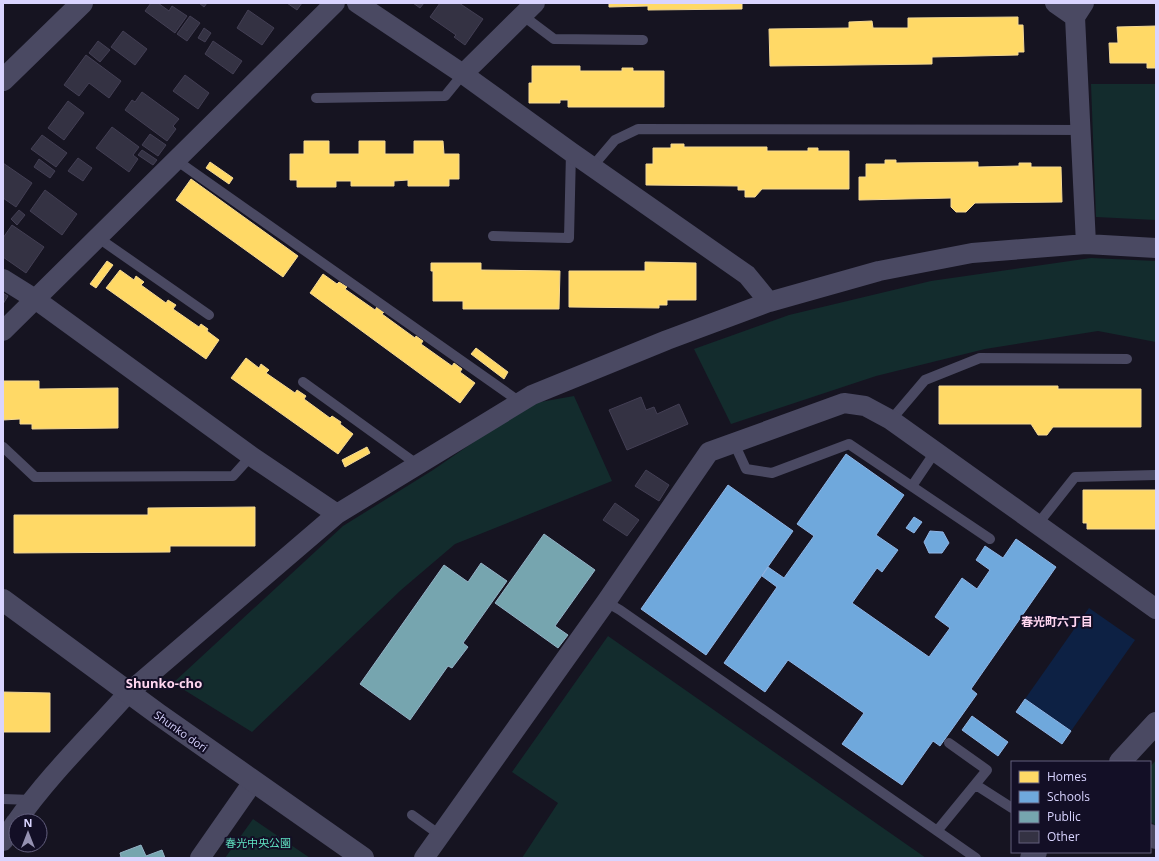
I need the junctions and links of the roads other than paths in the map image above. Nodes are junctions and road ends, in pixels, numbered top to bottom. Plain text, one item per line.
1 (82, 3) edge
2 (335, 3) edge
3 (357, 3) edge
4 (1055, 3) edge
5 (528, 9) edge
6 (1079, 10) edge
7 (643, 40) dead end
8 (463, 74) junction
9 (3, 80) edge
10 (316, 98) dead end
11 (1080, 130) junction
12 (571, 152) junction
13 (176, 160) junction
14 (592, 167) junction
15 (493, 236) dead end
16 (97, 237) junction
17 (1086, 244) junction
18 (1156, 248) edge
19 (3, 279) edge
20 (34, 299) junction
21 (769, 302) junction
22 (209, 315) dead end
23 (3, 331) edge
24 (1126, 359) dead end
25 (303, 382) dead end
26 (520, 402) junction
27 (891, 420) junction
28 (734, 443) junction
29 (3, 447) edge
30 (935, 452) junction
31 (251, 456) junction
32 (418, 465) junction
33 (1156, 475) edge
34 (912, 486) junction
35 (337, 514) junction
36 (1037, 525) junction
37 (990, 538) dead end
38 (3, 600) edge
39 (606, 602) junction
40 (1156, 609) edge
41 (128, 693) junction
42 (1156, 723) edge
43 (949, 743) dead end
44 (1121, 761) edge
45 (253, 782) junction
46 (976, 785) junction
47 (3, 800) edge
48 (32, 800) junction
49 (1011, 807) edge
50 (23, 813) edge
51 (412, 815) dead end
52 (937, 831) junction
53 (440, 835) junction
54 (200, 858) edge
55 (363, 858) edge
56 (424, 858) edge
57 (976, 858) edge

1 - 9 street
2 - 13 street
3 - 8 street
4 - 6 street
5 - 7 lane
5 - 8 street
6 - 11 street
8 - 10 lane
8 - 12 street
11 - 14 lane
11 - 17 street
12 - 14 street
12 - 15 lane
13 - 16 street
13 - 26 lane
14 - 21 street
16 - 20 street
16 - 22 lane
17 - 18 street
17 - 21 street
19 - 20 street
20 - 23 street
20 - 31 street
21 - 26 street
24 - 27 lane
25 - 32 lane
26 - 32 street
27 - 28 street
27 - 30 street
28 - 34 lane
28 - 39 street
29 - 31 lane
30 - 34 lane
30 - 36 street
31 - 35 street
32 - 35 street
33 - 36 lane
34 - 37 lane
35 - 41 street
36 - 40 street
38 - 41 street, Shunko dori
39 - 52 lane
39 - 53 street
41 - 45 street, Shunko dori
41 - 48 street
42 - 44 street
43 - 46 lane
45 - 54 street
45 - 55 street, Shunko dori
46 - 49 lane
46 - 52 lane
47 - 48 lane
48 - 50 street
51 - 53 lane
52 - 57 lane
53 - 56 street

